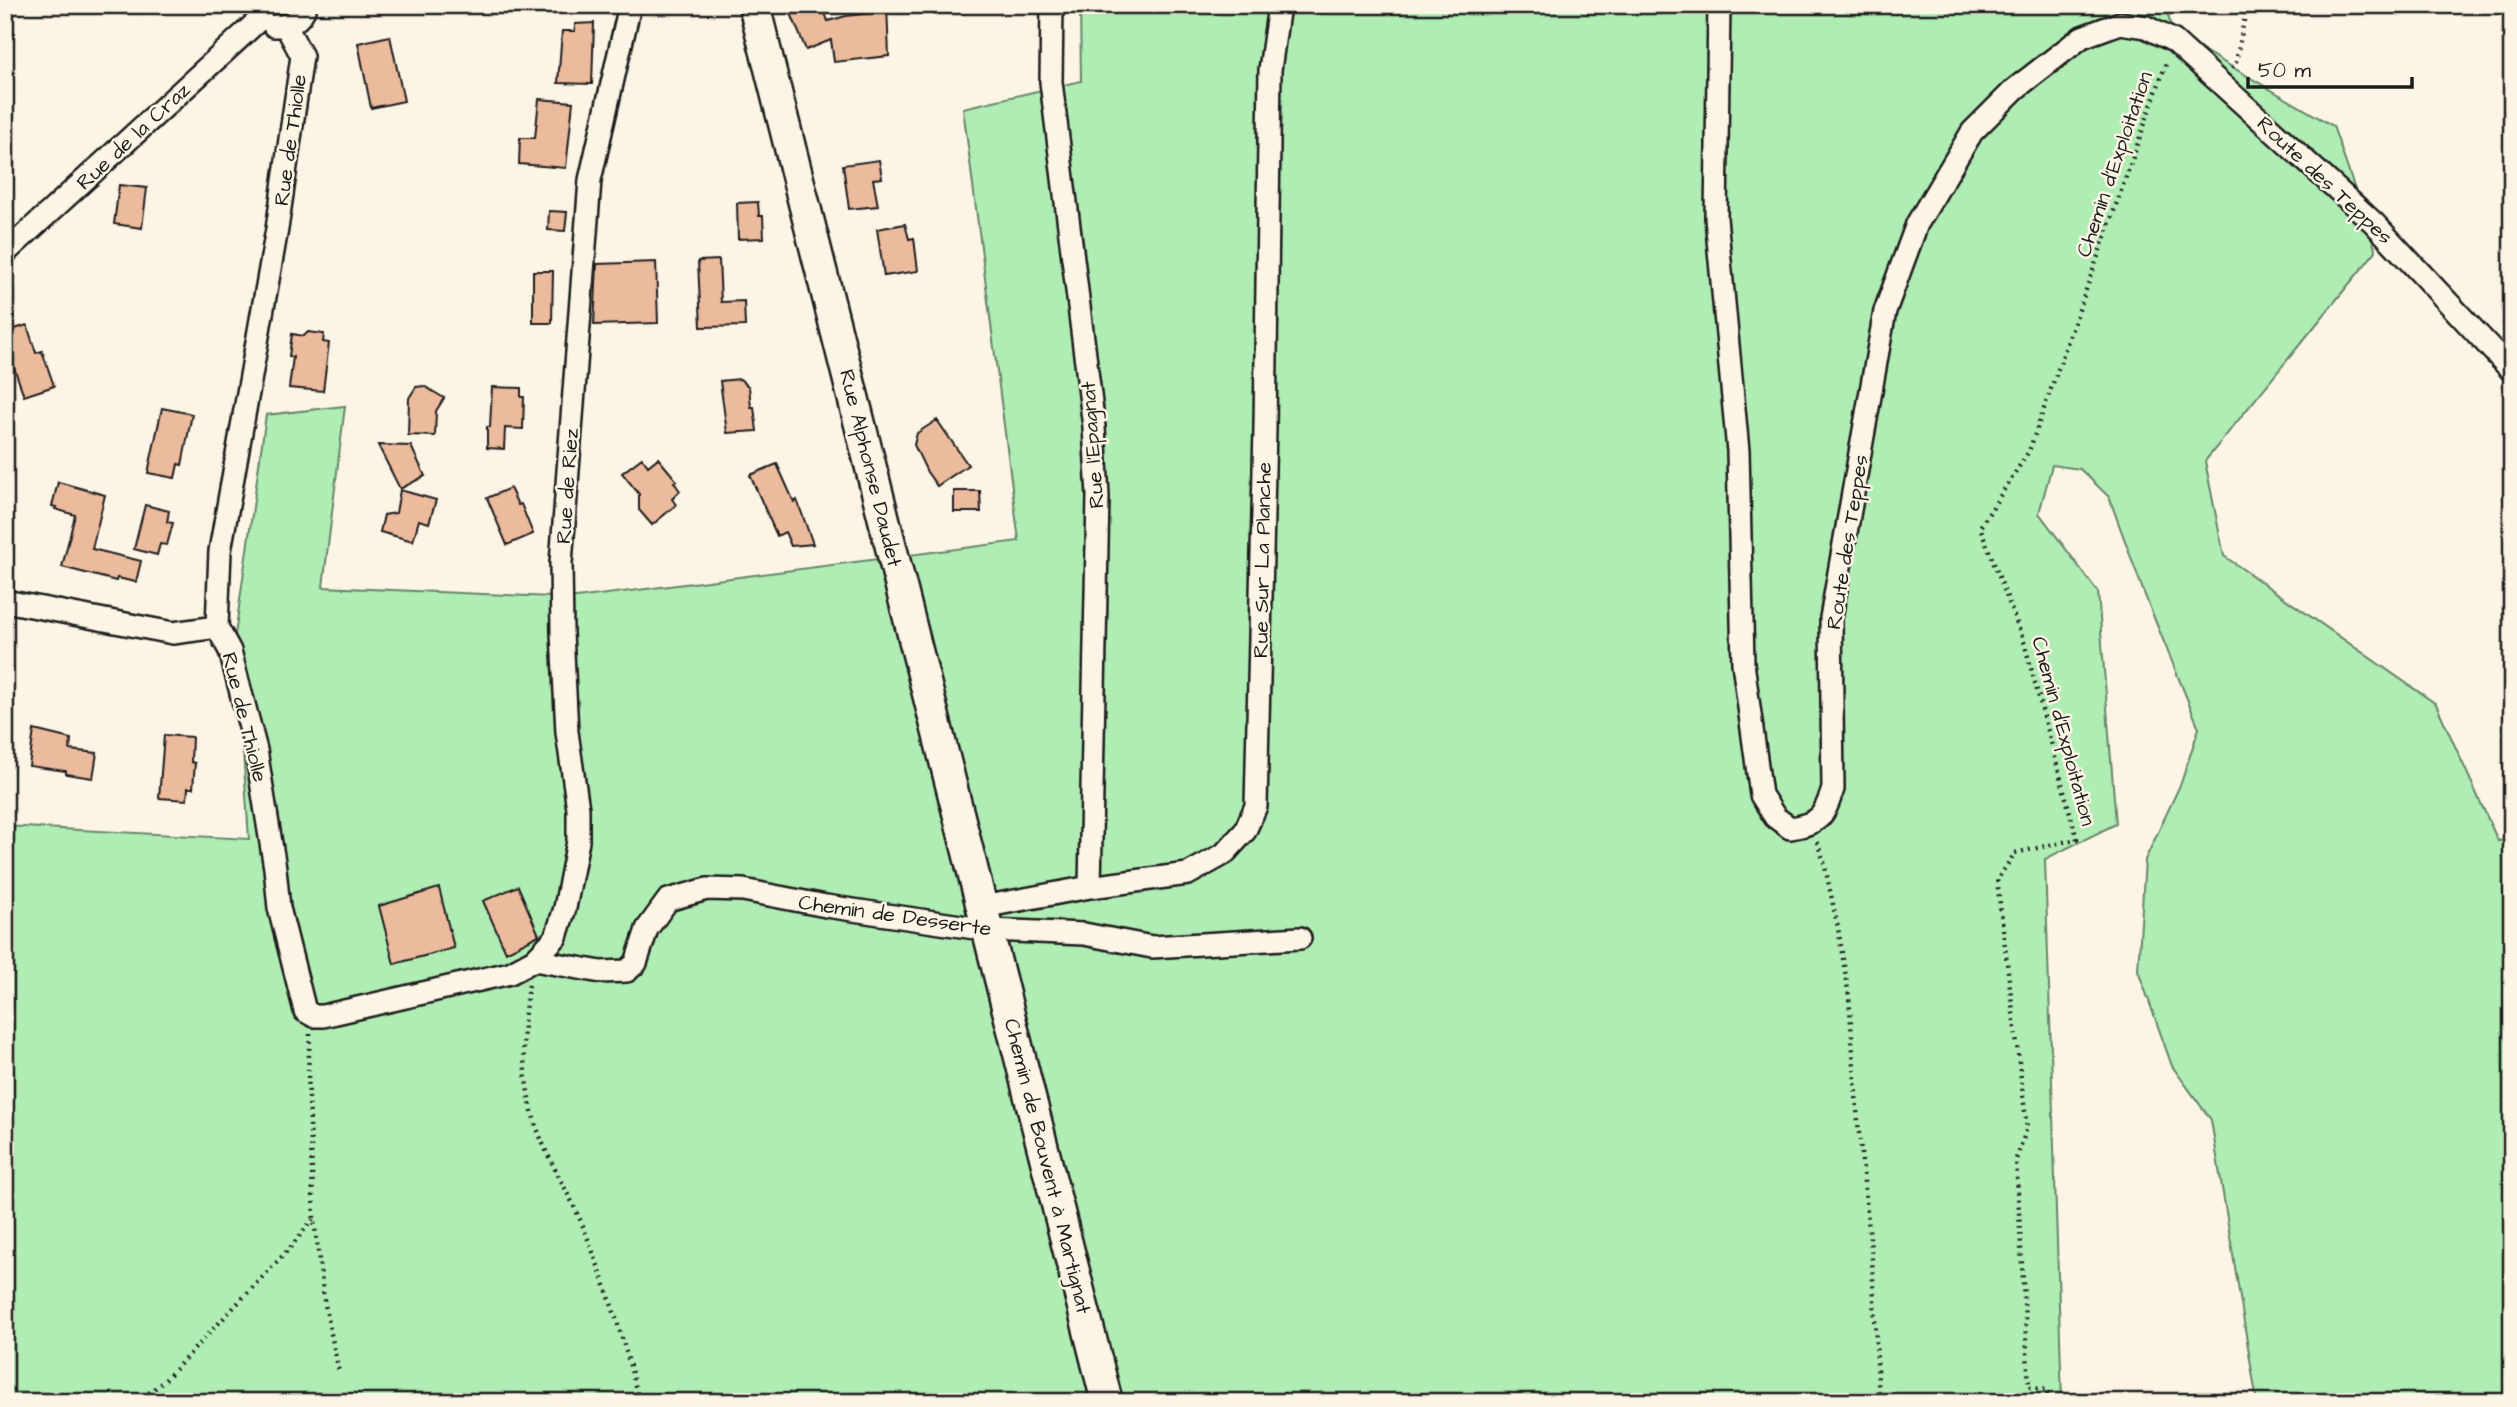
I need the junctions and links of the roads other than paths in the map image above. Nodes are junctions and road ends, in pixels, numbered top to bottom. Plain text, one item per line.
1 (306, 5) edge
2 (630, 5) edge
3 (754, 5) edge
4 (1052, 5) edge
5 (1279, 5) edge
6 (1719, 5) edge
7 (258, 12) edge
8 (286, 26) junction
9 (5, 253) edge
10 (2512, 372) edge
11 (5, 601) edge
12 (217, 627) junction
13 (1090, 887) junction
14 (985, 919) junction
15 (1300, 938) dead end
16 (534, 960) junction
17 (1107, 1402) edge

1 - 8 street
2 - 16 street, Rue de Riez
3 - 14 street, Rue Alphonse Daudet
4 - 13 street, Rue l'Epagnat
5 - 13 street, Rue Sur La Planche
6 - 10 street, Route des Teppes
7 - 8 street
7 - 9 street, Rue de la Craz
8 - 12 street, Rue de Thiolle
11 - 12 street
12 - 16 street, Rue de Thiolle
13 - 14 street, Rue Sur La Planche
14 - 15 street, Chemin de Desserte
14 - 16 street, Chemin de Desserte
14 - 17 street, Chemin de Bouvent à Martignat

